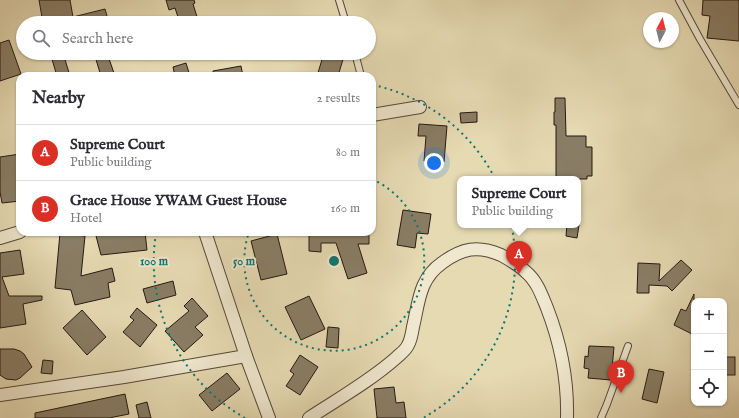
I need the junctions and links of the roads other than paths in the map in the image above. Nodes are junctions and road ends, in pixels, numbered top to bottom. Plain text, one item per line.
1 (339, 0) edge
2 (679, 0) edge
3 (344, 16) edge
4 (357, 60) edge
5 (360, 72) edge
6 (739, 105) edge
7 (420, 107) dead end
8 (376, 114) edge
9 (16, 233) edge
10 (206, 236) edge
11 (0, 238) edge
12 (628, 346) dead end
13 (246, 356) junction
14 (0, 395) edge
15 (570, 417) edge
16 (269, 418) edge
17 (308, 418) edge
18 (601, 418) edge

1 - 3 lane
2 - 6 lane
4 - 5 lane
7 - 8 street
9 - 11 street
10 - 13 street
12 - 18 lane
13 - 14 street
13 - 16 street
15 - 17 street

